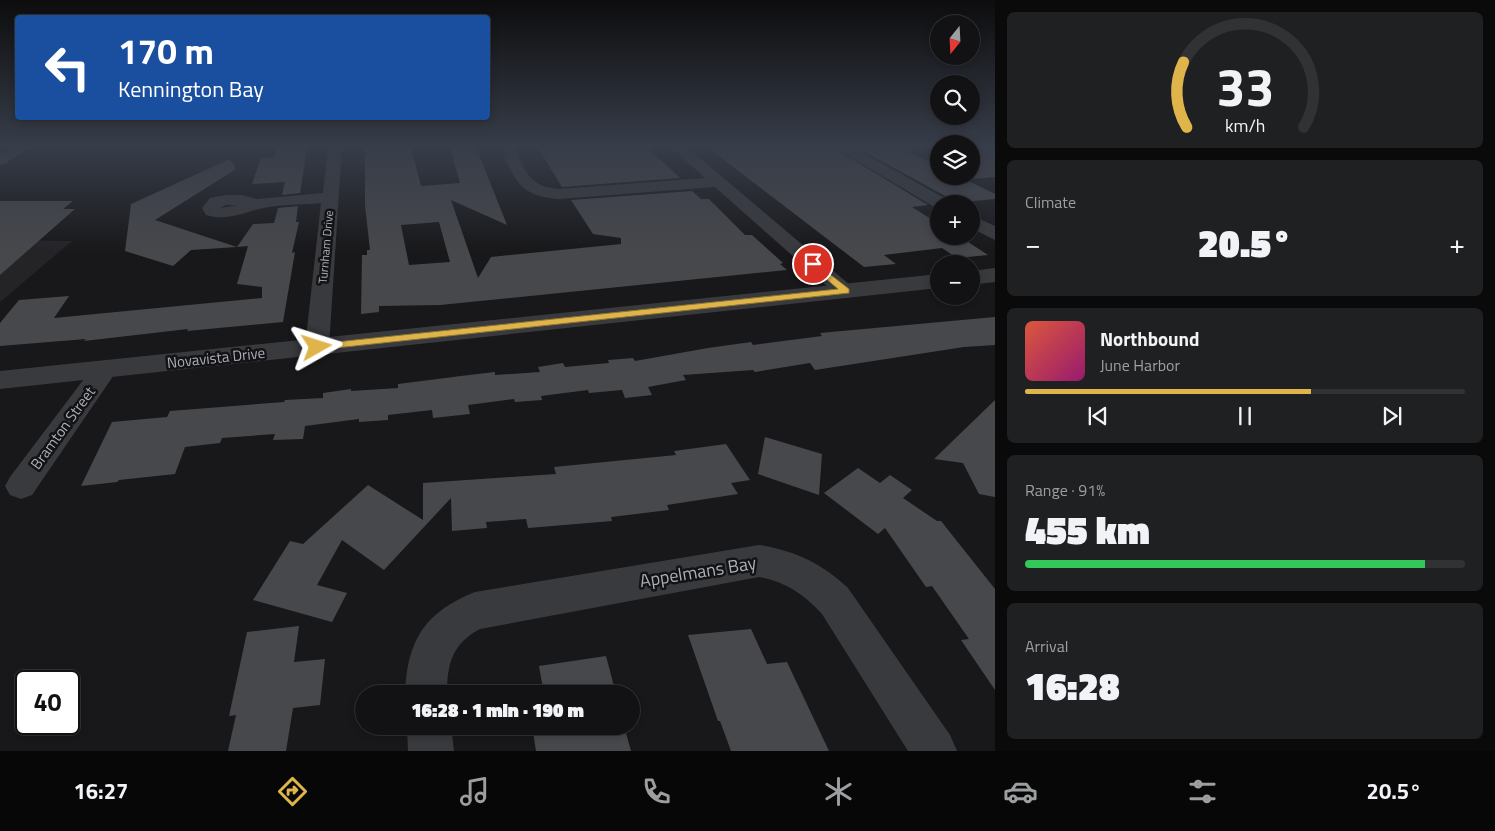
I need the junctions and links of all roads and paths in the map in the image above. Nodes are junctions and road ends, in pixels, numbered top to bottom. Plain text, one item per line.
1 (331, 182) edge
2 (525, 182) edge
3 (718, 182) joint
4 (903, 182) edge
5 (330, 197) junction
6 (930, 197) edge
7 (256, 204) dead end
8 (980, 225) edge
9 (995, 234) edge
10 (995, 275) edge
11 (980, 277) edge
12 (930, 282) edge
13 (846, 291) junction
14 (317, 347) junction
15 (106, 369) junction
16 (0, 380) edge
17 (21, 486) dead end
18 (426, 685) edge
19 (430, 735) edge
20 (431, 751) edge
21 (934, 751) edge

1 - 5 street, Turnham Drive
2 - 3 street
3 - 13 street
4 - 6 street
5 - 7 street
5 - 14 street, Turnham Drive
8 - 9 street
10 - 11 street
12 - 13 street, Novavista Drive
13 - 14 street, Novavista Drive
14 - 15 street, Novavista Drive
15 - 16 street, Novavista Drive
15 - 17 street, Bramton Street
18 - 21 street, Appelmans Bay
19 - 20 street

